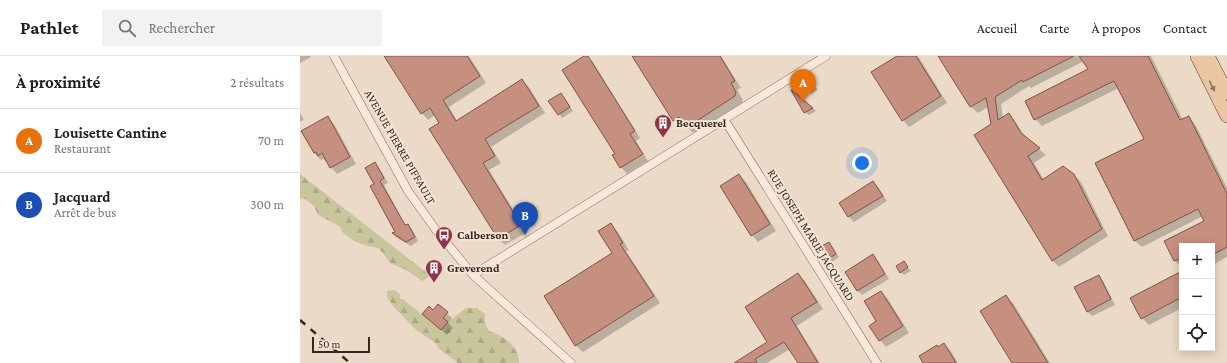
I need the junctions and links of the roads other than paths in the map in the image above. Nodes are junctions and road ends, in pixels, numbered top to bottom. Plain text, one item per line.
1 (334, 56) edge
2 (826, 56) edge
3 (1197, 56) edge
4 (1208, 56) edge
5 (1227, 93) edge
6 (1227, 116) edge
7 (724, 119) junction
8 (473, 274) junction
9 (571, 363) edge
10 (877, 363) edge

1 - 8 street, AVENUE PIERRE PIFFAULT
2 - 7 street
3 -> 6 main road
4 - 5 main road
7 - 8 street
7 - 10 street, RUE JOSEPH MARIE JACQUARD
8 - 9 street, AVENUE PIERRE PIFFAULT

